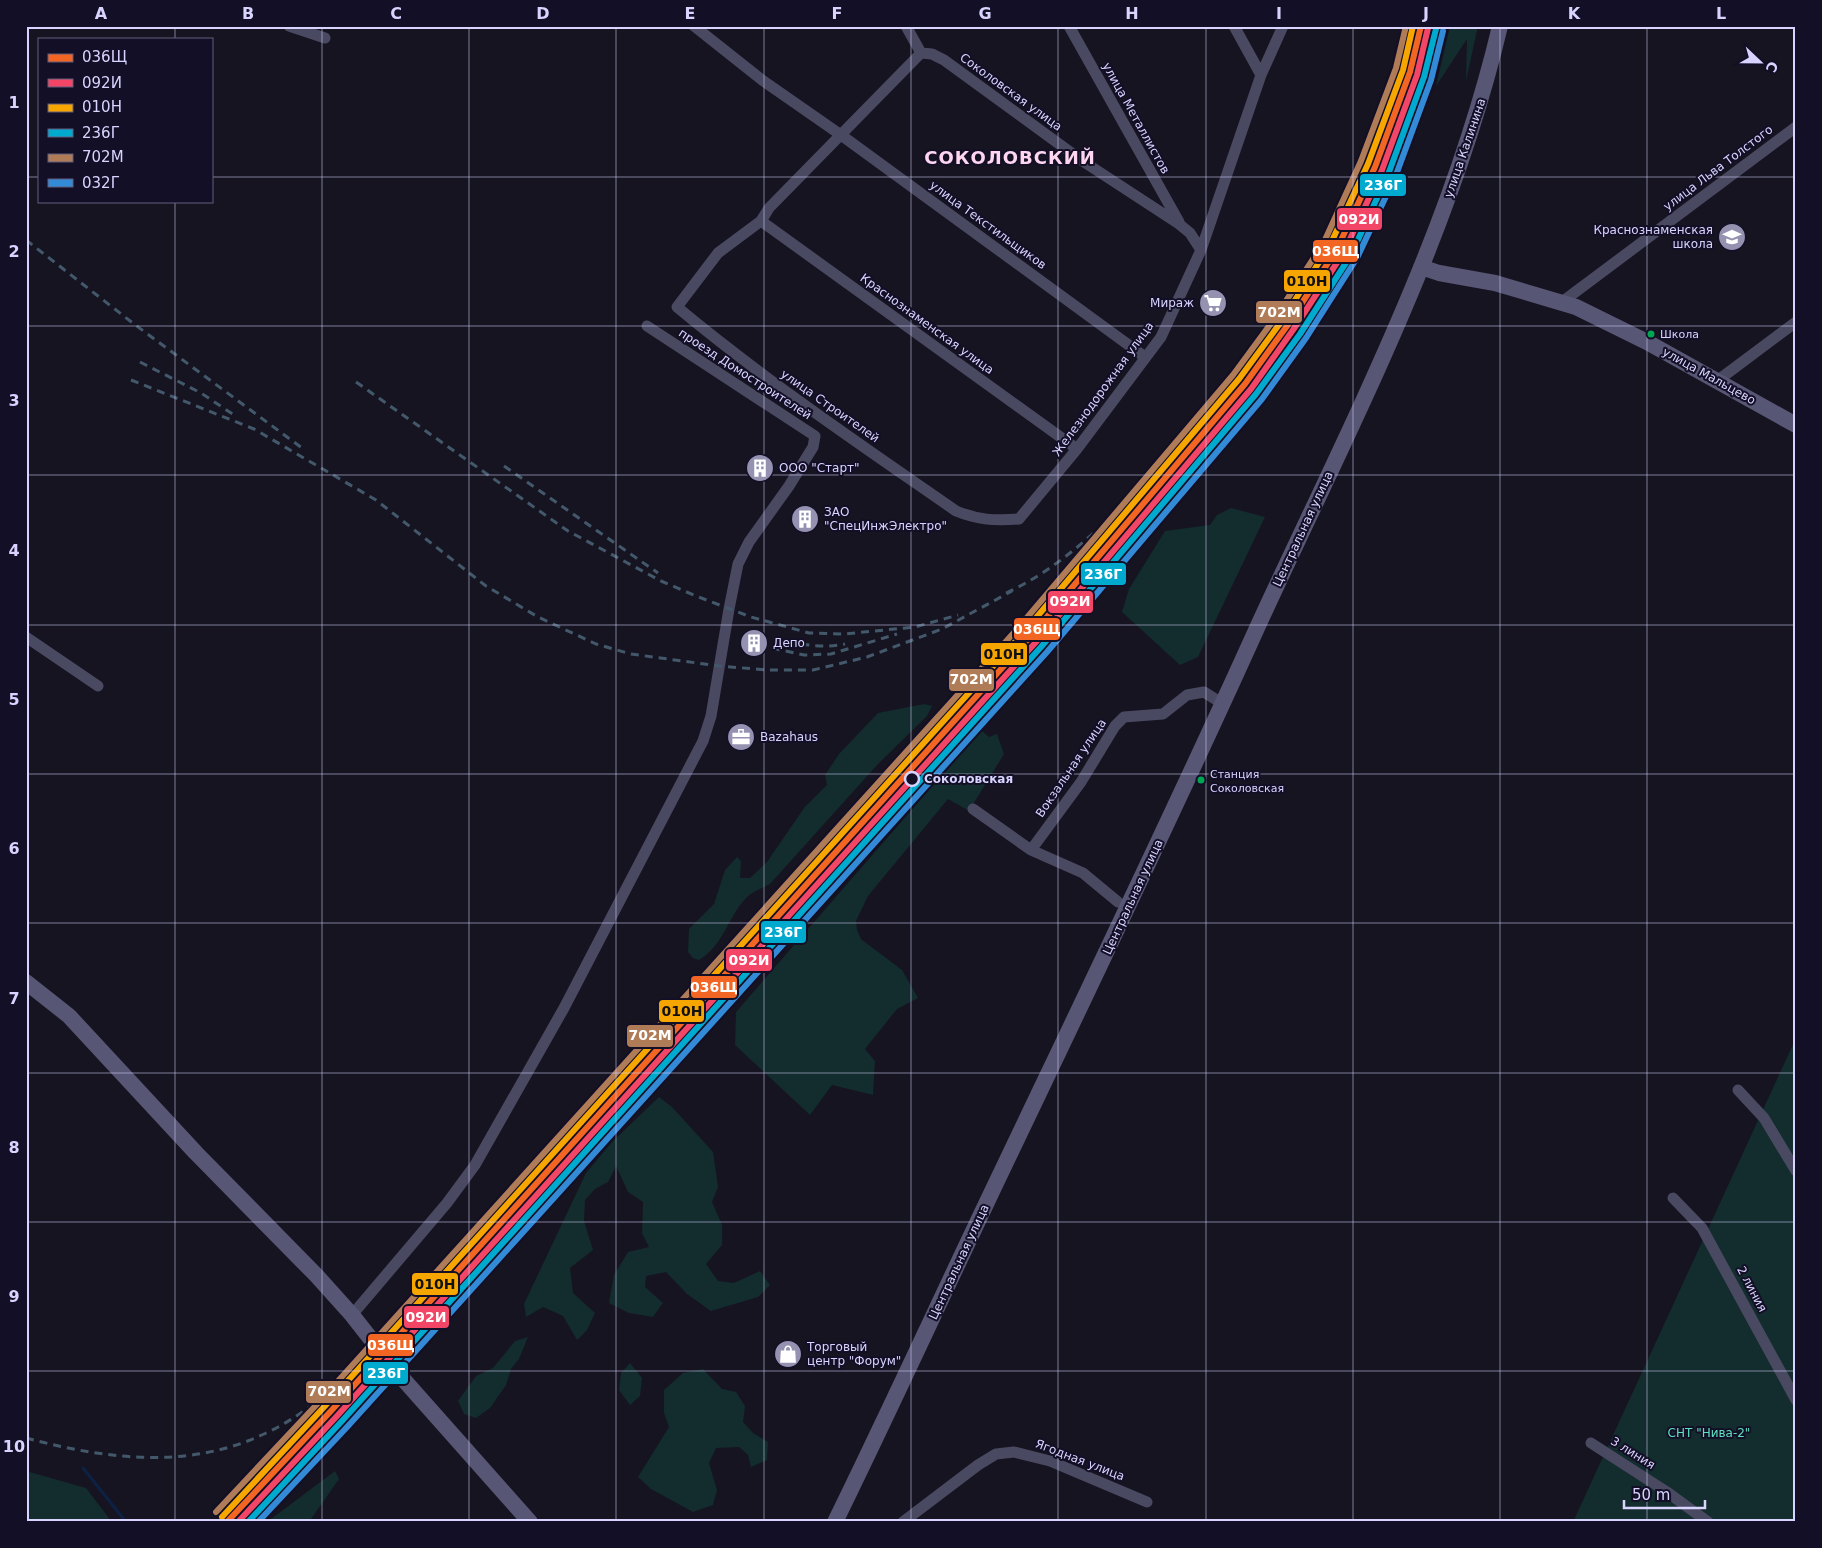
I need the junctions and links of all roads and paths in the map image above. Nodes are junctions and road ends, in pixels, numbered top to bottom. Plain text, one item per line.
1 (288, 26) edge
2 (694, 26) edge
3 (906, 26) edge
4 (1069, 26) edge
5 (1234, 26) edge
6 (1283, 26) edge
7 (1500, 26) edge
8 (326, 38) dead end
9 (921, 53) junction
10 (1261, 74) junction
11 (1796, 127) edge
12 (841, 134) junction
13 (762, 221) junction
14 (1179, 224) junction
15 (1201, 250) junction
16 (1421, 267) junction
17 (1562, 302) junction
18 (1796, 322) edge
19 (647, 326) dead end
20 (1145, 358) junction
21 (1718, 381) junction
22 (1796, 425) edge
23 (1077, 449) junction
24 (974, 518) joint
25 (26, 638) edge
26 (98, 686) dead end
27 (1223, 704) junction
28 (973, 809) dead end
29 (1031, 850) junction
30 (1118, 902) dead end
31 (26, 982) edge
32 (1738, 1090) dead end
33 (1796, 1171) edge
34 (1673, 1198) dead end
35 (352, 1315) junction
36 (1796, 1400) edge
37 (1592, 1444) dead end
38 (1147, 1502) dead end
39 (530, 1522) edge
40 (835, 1522) edge
41 (903, 1522) edge
42 (1708, 1522) edge

1 - 8 street
2 - 12 street, улица Текстильщиков
3 - 9 street
4 - 14 street, улица Металлистов
5 - 10 street
6 - 10 street, Железнодорожная улица
7 - 16 main road, улица Калинина
9 - 12 street
9 - 14 street, Соколовская улица
10 - 15 street, Железнодорожная улица
11 - 17 street, улица Льва Толстого
12 - 13 street
12 - 20 street, улица Текстильщиков
13 - 23 street, Краснознаменская улица
13 - 24 street, улица Строителей
14 - 15 street, Соколовская улица
15 - 20 street, Железнодорожная улица
16 - 17 main road, улица Мальцево
16 - 27 main road, Центральная улица
17 - 21 main road, улица Мальцево
18 - 21 street
19 - 35 street, проезд Домостроителей
20 - 23 street, Железнодорожная улица
21 - 22 main road, улица Мальцево
23 - 24 street, Железнодорожная улица
25 - 26 street
27 - 29 street, Вокзальная улица
27 - 40 main road, Центральная улица
28 - 29 street
29 - 30 street
31 - 35 main road
32 - 33 street
34 - 36 street, 2 линия
35 - 39 main road
37 - 42 street, 3 линия
38 - 41 street, Ягодная улица

